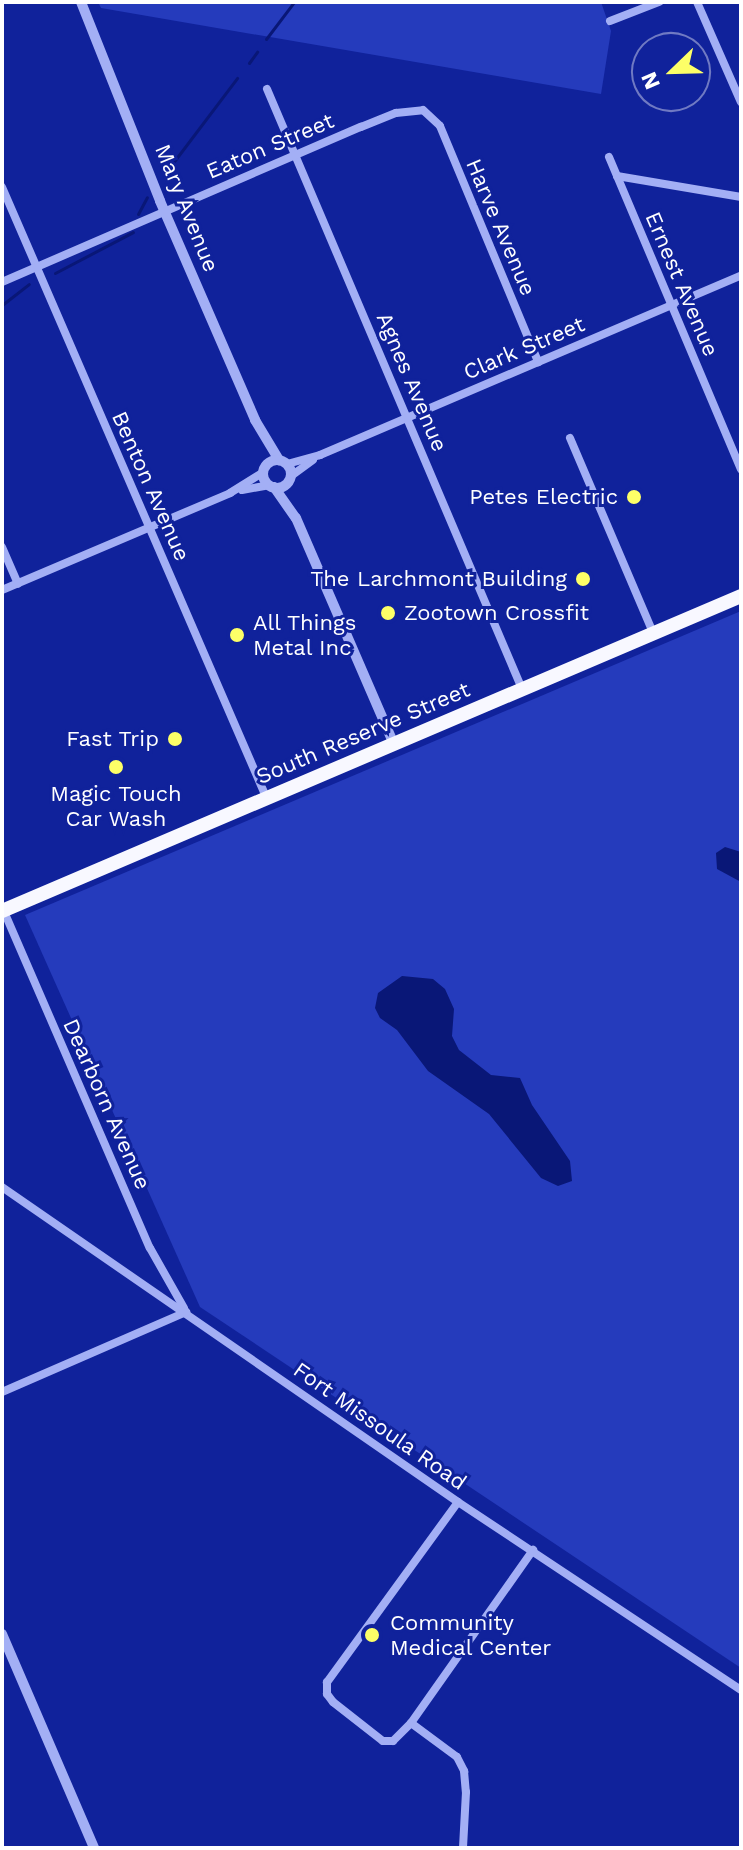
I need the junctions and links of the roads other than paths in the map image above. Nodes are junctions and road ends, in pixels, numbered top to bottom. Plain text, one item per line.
1 (659, 2) edge
2 (697, 2) edge
3 (80, 5) edge
4 (610, 21) dead end
5 (267, 89) dead end
6 (741, 102) edge
7 (423, 110) joint
8 (296, 155) junction
9 (609, 157) dead end
10 (617, 176) junction
11 (2, 187) edge
12 (741, 197) edge
13 (165, 211) junction
14 (36, 268) junction
15 (741, 275) edge
16 (2, 282) edge
17 (671, 306) junction
18 (538, 362) junction
19 (407, 417) junction
20 (255, 420) junction
21 (570, 438) dead end
22 (320, 455) junction
23 (283, 462) junction
24 (266, 468) junction
25 (741, 469) edge
26 (290, 478) junction
27 (271, 486) junction
28 (230, 493) junction
29 (296, 518) junction
30 (149, 527) junction
31 (2, 547) edge
32 (18, 584) junction
33 (2, 590) edge
34 (741, 596) edge
35 (653, 633) junction
36 (522, 689) junction
37 (394, 744) junction
38 (267, 799) junction
39 (2, 910) edge
40 (2, 1187) edge
41 (186, 1312) junction
42 (2, 1392) edge
43 (458, 1502) junction
44 (533, 1550) junction
45 (2, 1634) edge
46 (741, 1690) edge
47 (411, 1723) junction
48 (94, 1848) edge
49 (463, 1848) edge

1 - 4 street
2 - 6 street
3 - 13 street, Mary Avenue
5 - 8 street, Agnes Avenue
7 - 8 street, Eaton Street
7 - 18 street, Harve Avenue
8 - 13 street, Eaton Street
8 - 19 street, Agnes Avenue
9 - 10 street, Ernest Avenue
10 - 12 street
10 - 17 street, Ernest Avenue
11 - 14 street, Benton Avenue
13 - 14 street, Eaton Street
13 - 20 street, Mary Avenue
14 - 16 street, Eaton Street
14 - 30 street, Benton Avenue
15 - 17 street, Clark Street
17 - 18 street, Clark Street
17 - 25 street, Ernest Avenue
18 - 19 street, Clark Street
19 - 22 street, Clark Street
19 - 36 street, Agnes Avenue
20 - 23 street, Mary Avenue
20 - 24 street, Mary Avenue
21 - 35 street
22 - 23 street, Clark Street
22 - 26 street, Clark Street
23 - 24 street
23 - 26 street, Mary Avenue
24 - 27 street, Mary Avenue
24 - 28 street
26 - 27 street
26 - 29 street, Mary Avenue
27 - 28 street
27 - 29 street, Mary Avenue
28 - 30 street
29 - 37 street
30 - 32 street
30 - 38 street, Benton Avenue
31 - 32 street
32 - 33 street
34 - 35 highway, South Reserve Street
35 - 36 highway, South Reserve Street
36 - 37 highway, South Reserve Street
37 - 38 highway, South Reserve Street
38 - 39 highway, South Reserve Street
39 - 41 street, Dearborn Avenue
40 - 41 street, Fort Missoula Road
41 - 42 street
41 - 43 street, Fort Missoula Road
43 - 44 street, Fort Missoula Road
43 - 47 street
44 - 46 street, Fort Missoula Road
44 - 47 street
45 - 48 street
47 - 49 street

